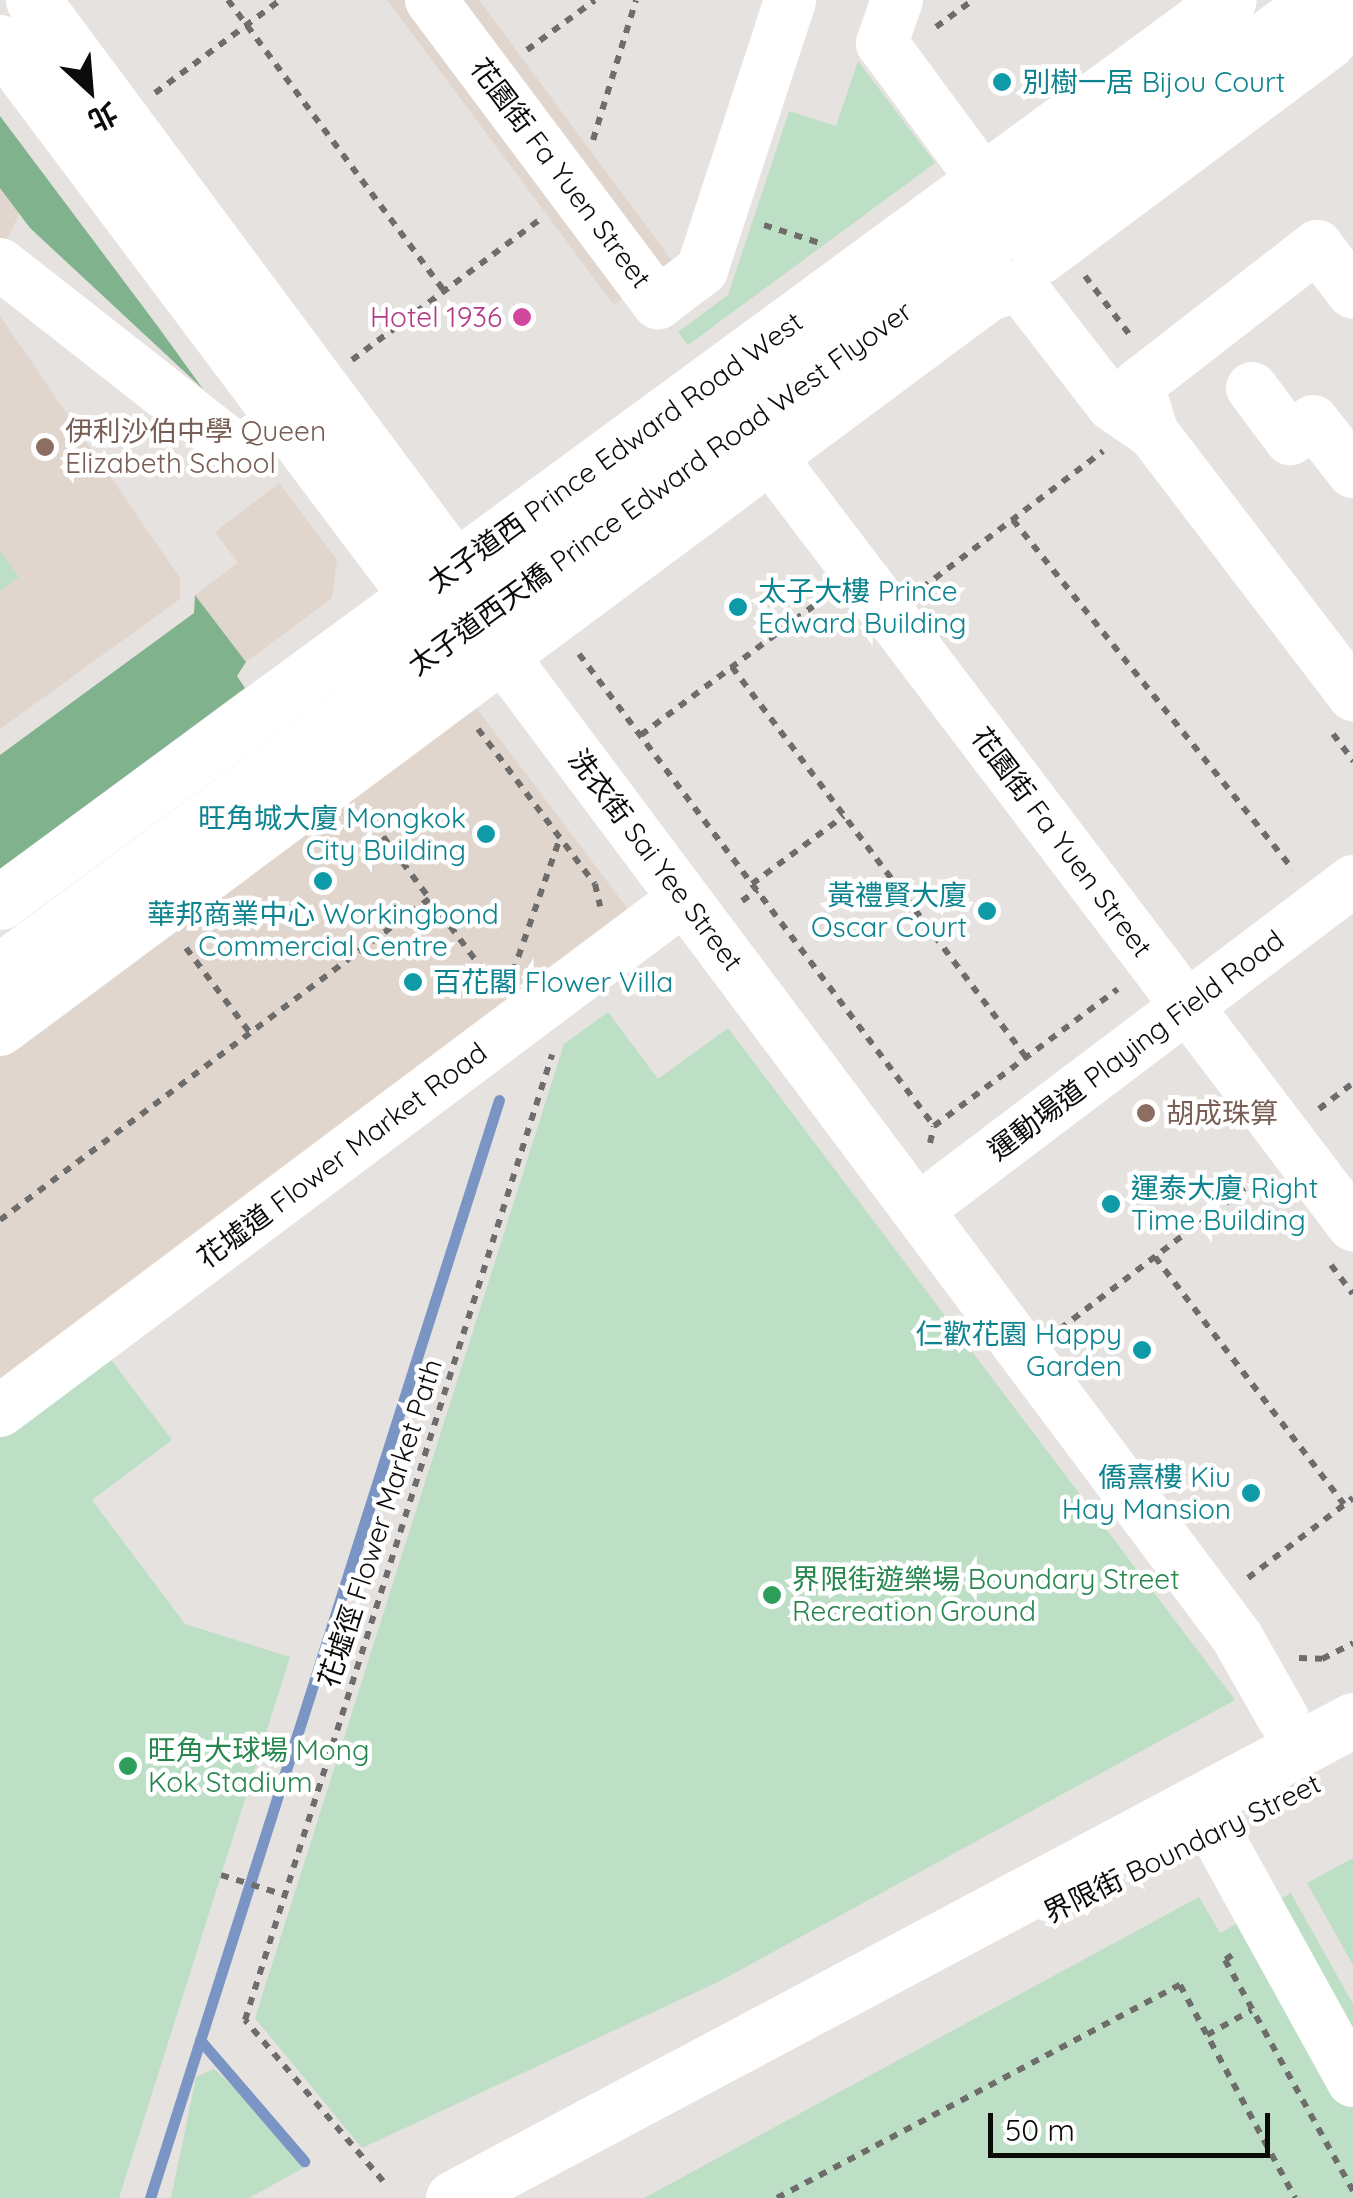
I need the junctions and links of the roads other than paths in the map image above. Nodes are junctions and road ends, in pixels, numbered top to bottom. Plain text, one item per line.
1 (33, 0) edge
2 (431, 0) edge
3 (790, 0) edge
4 (1229, 0) edge
5 (1318, 0) edge
6 (1347, 0) edge
7 (904, 24) edge
8 (0, 42) edge
9 (983, 180) junction
10 (924, 223) junction
11 (0, 264) edge
12 (1027, 271) junction
13 (1353, 293) edge
14 (749, 352) junction
15 (1252, 388) dead end
16 (1134, 421) junction
17 (247, 447) junction
18 (771, 458) junction
19 (1353, 472) edge
20 (437, 584) junction
21 (506, 656) junction
22 (1353, 696) edge
23 (1353, 881) edge
24 (684, 899) junction
25 (0, 902) edge
26 (0, 971) edge
27 (1175, 990) junction
28 (0, 1030) edge
29 (919, 1209) junction
30 (1353, 1225) edge
31 (0, 1411) edge
32 (1344, 1667) edge
33 (1353, 1720) edge
34 (1292, 1733) junction
35 (1353, 1763) edge
36 (1218, 1835) junction
37 (895, 1963) junction
38 (1353, 2081) edge
39 (512, 2180) edge
40 (452, 2198) edge

1 - 20 main road, 洗衣街 Sai Yee Street
2 - 3 street, 花園街 Fa Yuen Street
4 - 9 main road, 太子道西 Prince Edward Road West
5 - 26 main road, 太子道西天橋 Prince Edward Road West Flyover
6 - 12 main road
7 - 9 street
8 - 17 main road, 洗衣街 Sai Yee Street
9 - 10 main road, 太子道西 Prince Edward Road West
10 - 12 street
10 - 14 main road, 太子道西 Prince Edward Road West
11 - 17 street
12 - 16 street
12 - 18 street
13 - 16 street
14 - 18 main road
14 - 20 main road, 太子道西 Prince Edward Road West
15 - 19 street
16 - 22 street
17 - 20 main road, 洗衣街 Sai Yee Street
18 - 21 street
18 - 27 street, 花園街 Fa Yuen Street
20 - 21 street, 洗衣街 Sai Yee Street
20 - 25 main road, 太子道西 Prince Edward Road West
21 - 24 street, 洗衣街 Sai Yee Street
21 - 28 street
23 - 27 street, 運動場道 Playing Field Road
24 - 29 street, 洗衣街 Sai Yee Street
24 - 31 street, 花墟道 Flower Market Road
27 - 29 street, 運動場道 Playing Field Road
27 - 30 street, 花園街 Fa Yuen Street
29 - 34 street, 洗衣街 Sai Yee Street
32 - 34 main road, 界限街 Boundary Street
33 - 34 main road
34 - 37 main road, 界限街 Boundary Street
35 - 36 main road, 界限街 Boundary Street
36 - 37 main road, 界限街 Boundary Street
36 - 38 street
37 - 39 main road, 界限街 Boundary Street
39 - 40 main road, 界限街 Boundary Street

